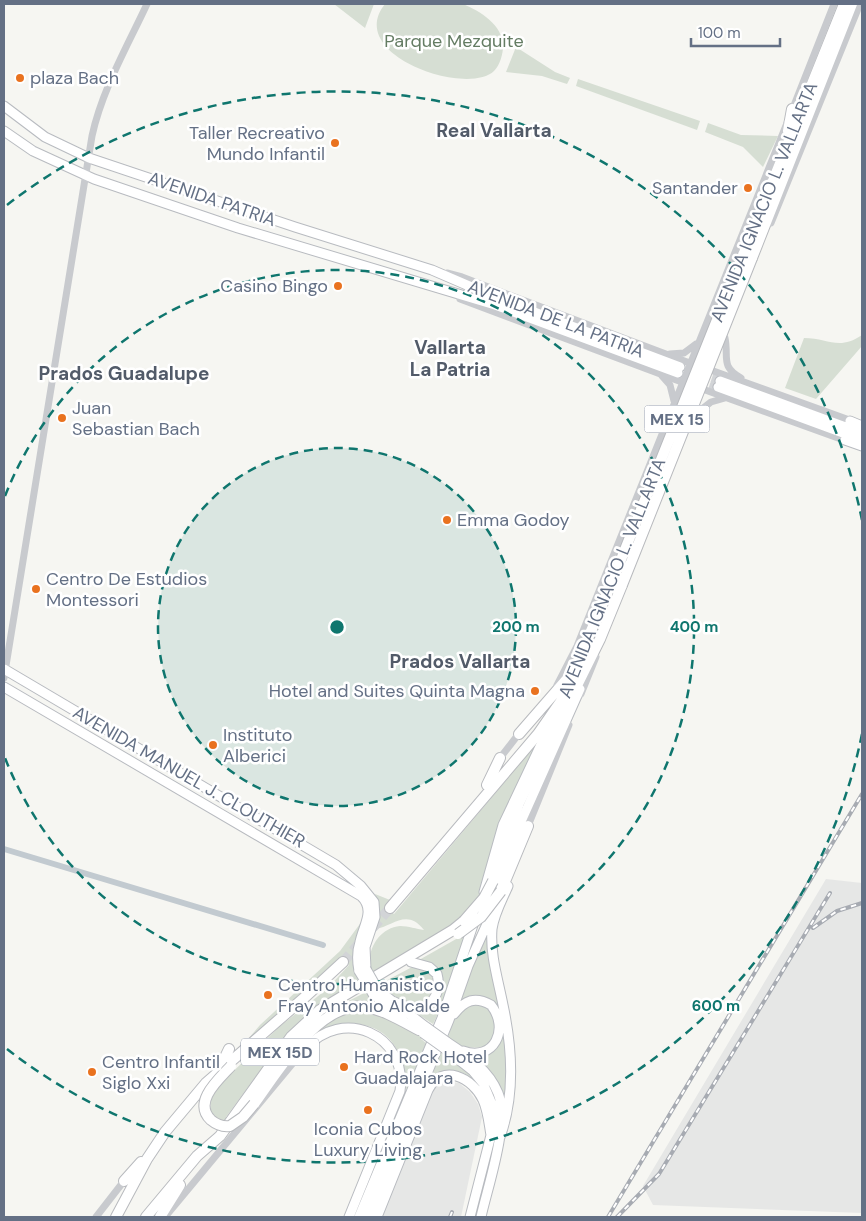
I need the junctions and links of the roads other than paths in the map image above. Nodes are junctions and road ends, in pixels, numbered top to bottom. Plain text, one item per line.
1 (146, 4) edge
2 (834, 4) edge
3 (844, 4) edge
4 (852, 4) edge
5 (860, 4) edge
6 (4, 106) edge
7 (792, 108) junction
8 (4, 131) edge
9 (803, 144) junction
10 (784, 152) junction
11 (88, 158) junction
12 (86, 176) junction
13 (750, 256) junction
14 (432, 270) junction
15 (433, 285) junction
16 (701, 336) junction
17 (724, 341) junction
18 (664, 354) junction
19 (690, 364) junction
20 (712, 371) junction
21 (658, 373) junction
22 (683, 382) junction
23 (756, 388) junction
24 (704, 390) junction
25 (726, 398) junction
26 (674, 405) junction
27 (693, 416) junction
28 (668, 418) junction
29 (850, 421) joint
30 (862, 425) edge
31 (689, 426) junction
32 (862, 433) edge
33 (844, 440) joint
34 (862, 440) edge
35 (862, 447) edge
36 (617, 584) junction
37 (602, 639) junction
38 (579, 664) junction
39 (4, 672) edge
40 (4, 688) edge
41 (561, 701) junction
42 (575, 708) junction
43 (519, 734) junction
44 (500, 758) joint
45 (546, 770) junction
46 (458, 826) junction
47 (528, 826) junction
48 (390, 908) tunnel mouth
49 (342, 962) tunnel mouth
50 (411, 962) junction
51 (363, 970) junction
52 (386, 971) junction
53 (376, 992) junction
54 (390, 1000) junction
55 (324, 1019) junction
56 (449, 1020) junction
57 (423, 1030) junction
58 (445, 1045) junction
59 (250, 1046) junction
60 (456, 1048) junction
61 (229, 1049) dead end
62 (298, 1057) junction
63 (288, 1069) junction
64 (218, 1072) junction
65 (254, 1104) junction
66 (165, 1132) junction
67 (496, 1136) junction
68 (197, 1156) junction
69 (124, 1181) joint
70 (96, 1217) edge
71 (116, 1217) edge
72 (146, 1217) edge
73 (160, 1217) edge
74 (165, 1217) edge
75 (349, 1217) edge
76 (359, 1217) edge
77 (368, 1217) edge
78 (377, 1217) edge
79 (470, 1217) edge
80 (481, 1217) edge

1 - 11 street
2 - 7 street, AVENIDA IGNACIO L. VALLARTA
3 - 10 highway, AVENIDA IGNACIO L. VALLARTA / MEX 15
4 - 13 highway, AVENIDA IGNACIO L. VALLARTA / MEX 15
5 - 9 street, AVENIDA IGNACIO L. VALLARTA
6 - 11 main road, AVENIDA PATRIA
7 - 10 highway
7 - 16 street, AVENIDA IGNACIO L. VALLARTA
8 - 12 main road, AVENIDA PATRIA
9 - 13 highway
9 - 17 street, AVENIDA IGNACIO L. VALLARTA
10 - 13 highway, AVENIDA IGNACIO L. VALLARTA / MEX 15
11 - 12 street
11 - 14 main road, AVENIDA PATRIA
12 - 15 main road, AVENIDA PATRIA
12 - 39 street
13 - 36 highway, AVENIDA IGNACIO L. VALLARTA / MEX 15, bridge
14 - 15 main road, AVENIDA DE LA PATRIA
14 - 18 street
15 - 21 street
16 - 17 street
16 - 18 street
16 - 19 street, AVENIDA IGNACIO L. VALLARTA
17 - 20 street, AVENIDA IGNACIO L. VALLARTA
17 - 23 street
18 - 19 street
19 - 20 street
19 - 22 street, AVENIDA IGNACIO L. VALLARTA
20 - 23 street
20 - 24 street, AVENIDA IGNACIO L. VALLARTA
21 - 22 street
21 - 26 street
22 - 24 street
22 - 26 street, AVENIDA IGNACIO L. VALLARTA
23 - 29 street
24 - 25 street
24 - 27 street, AVENIDA IGNACIO L. VALLARTA
25 - 27 street
25 - 33 street
26 - 28 street, AVENIDA IGNACIO L. VALLARTA
27 - 31 street, AVENIDA IGNACIO L. VALLARTA
28 - 31 street
28 - 43 street, AVENIDA IGNACIO L. VALLARTA
29 - 30 main road
31 - 37 street, AVENIDA IGNACIO L. VALLARTA
32 - 34 main road
33 - 35 main road
36 - 37 highway, AVENIDA IGNACIO L. VALLARTA / MEX 15
36 - 38 highway, AVENIDA IGNACIO L. VALLARTA / MEX 15
37 - 42 street, AVENIDA IGNACIO L. VALLARTA
37 - 45 main road, AVENIDA IGNACIO L. VALLARTA
37 - 52 highway, AVENIDA IGNACIO L. VALLARTA / MEX 15D, bridge
38 - 41 highway, AVENIDA IGNACIO L. VALLARTA / MEX 15
38 - 43 highway
39 - 51 main road, AVENIDA MANUEL J. CLOUTHIER
40 - 51 main road, AVENIDA MANUEL J. CLOUTHIER
41 - 46 highway
41 - 76 main road, AVENIDA IGNACIO L. VALLARTA
42 - 45 main road
42 - 47 street, AVENIDA IGNACIO L. VALLARTA
43 - 44 street, AVENIDA IGNACIO L. VALLARTA
44 - 46 highway
45 - 56 main road, AVENIDA IGNACIO L. VALLARTA
46 - 48 highway
47 - 50 highway, bridge
47 - 67 main road
49 - 59 highway, MEX 15D
50 - 52 highway
50 - 54 main road
51 - 53 main road, bridge
52 - 68 highway, MEX 15D
53 - 54 main road
53 - 57 main road
54 - 57 main road
55 - 57 highway
55 - 62 highway
55 - 65 highway
56 - 60 main road
56 - 77 main road, AVENIDA IGNACIO L. VALLARTA
57 - 58 main road, bridge
58 - 60 main road
58 - 67 main road
59 - 64 highway, MEX 15D
59 - 65 highway, bridge
60 - 67 main road
61 - 64 highway
62 - 63 street
62 - 75 main road
63 - 65 highway
63 - 74 street
64 - 66 highway, MEX 15D
66 - 69 highway
66 - 71 highway, MEX 15D
67 - 78 main road
67 - 79 main road
67 - 80 main road
68 - 72 highway, MEX 15D
68 - 73 highway
69 - 70 street

